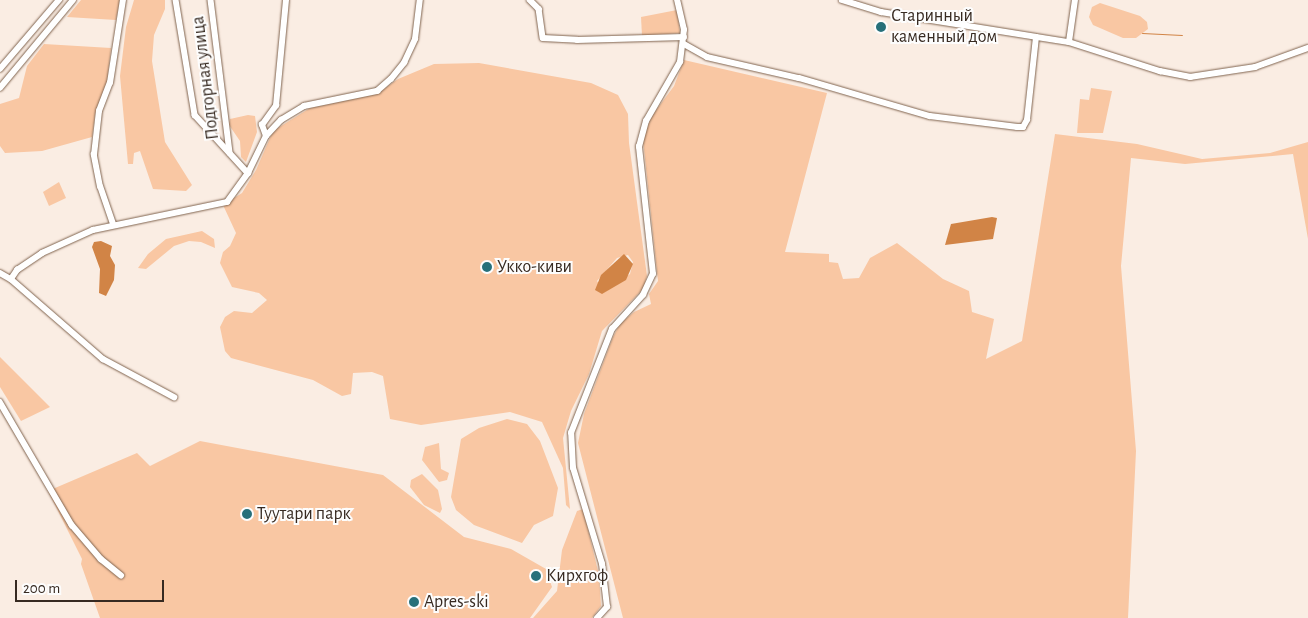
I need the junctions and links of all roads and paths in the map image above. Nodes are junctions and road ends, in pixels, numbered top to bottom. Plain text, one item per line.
1 (59, 0) edge
2 (73, 0) edge
3 (123, 0) edge
4 (176, 0) edge
5 (211, 0) edge
6 (286, 0) edge
7 (420, 0) edge
8 (530, 0) edge
9 (677, 0) edge
10 (842, 0) edge
11 (1075, 0) edge
12 (684, 37) junction
13 (1036, 37) junction
14 (1069, 42) junction
15 (684, 44) junction
16 (1308, 48) edge
17 (0, 70) edge
18 (0, 88) edge
19 (266, 136) junction
20 (230, 153) junction
21 (248, 173) junction
22 (113, 224) junction
23 (0, 273) edge
24 (11, 279) junction
25 (174, 397) dead end
26 (0, 402) edge
27 (122, 575) dead end
28 (597, 618) edge

1 - 17 street
2 - 18 street
3 - 22 street
4 - 20 street
5 - 20 street, Подгорная улица
6 - 19 street
7 - 19 street
8 - 12 street
9 - 12 street
10 - 13 street
11 - 14 street
12 - 15 street
13 - 14 street
13 - 15 street
14 - 16 street
15 - 28 street
19 - 21 street
20 - 21 street
21 - 22 street
22 - 24 street
23 - 24 street
24 - 25 street
26 - 27 street

